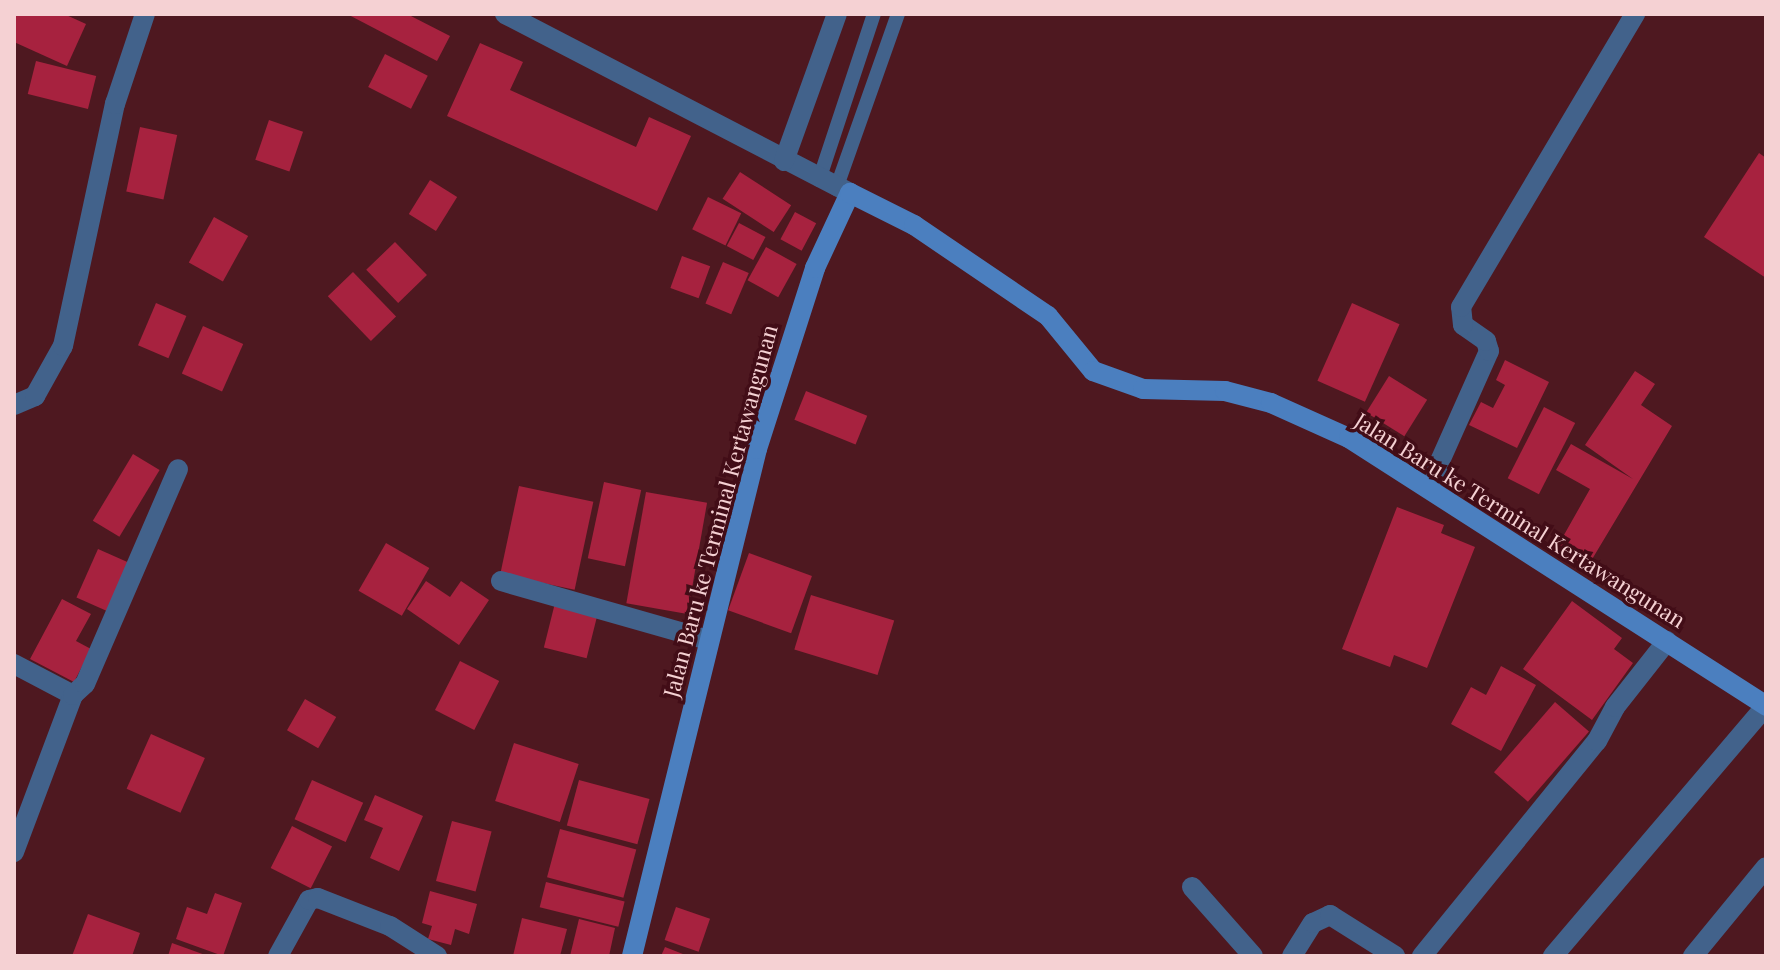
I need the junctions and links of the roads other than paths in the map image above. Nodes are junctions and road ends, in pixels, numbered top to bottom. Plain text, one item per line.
1 (145, 14) edge
2 (505, 14) edge
3 (837, 14) edge
4 (874, 14) edge
5 (898, 14) edge
6 (1635, 14) edge
7 (784, 161) junction
8 (835, 187) junction
9 (14, 405) edge
10 (178, 469) dead end
11 (1428, 488) junction
12 (501, 581) dead end
13 (708, 640) junction
14 (1667, 641) junction
15 (14, 664) edge
16 (73, 695) junction
17 (1766, 707) edge
18 (14, 852) edge
19 (1766, 867) edge
20 (1192, 887) dead end
21 (278, 956) edge
22 (437, 956) edge
23 (632, 956) edge
24 (1253, 956) edge
25 (1292, 956) edge
26 (1395, 956) edge
27 (1422, 956) edge
28 (1553, 956) edge
29 (1693, 956) edge

1 - 9 street
2 - 7 street
3 - 7 street
4 - 8 lane
5 - 8 lane
6 - 11 street
7 - 8 street
8 - 11 main road, Jalan Baru ke Terminal Kertawangunan
8 - 13 main road, Jalan Baru ke Terminal Kertawangunan
10 - 16 street
11 - 14 main road, Jalan Baru ke Terminal Kertawangunan
12 - 13 street
13 - 23 main road, Jalan Baru ke Terminal Kertawangunan
14 - 17 main road, Jalan Baru ke Terminal Kertawangunan
14 - 27 street
15 - 16 street
16 - 18 street
17 - 28 street
19 - 29 street
20 - 24 street
21 - 22 street
25 - 26 street

